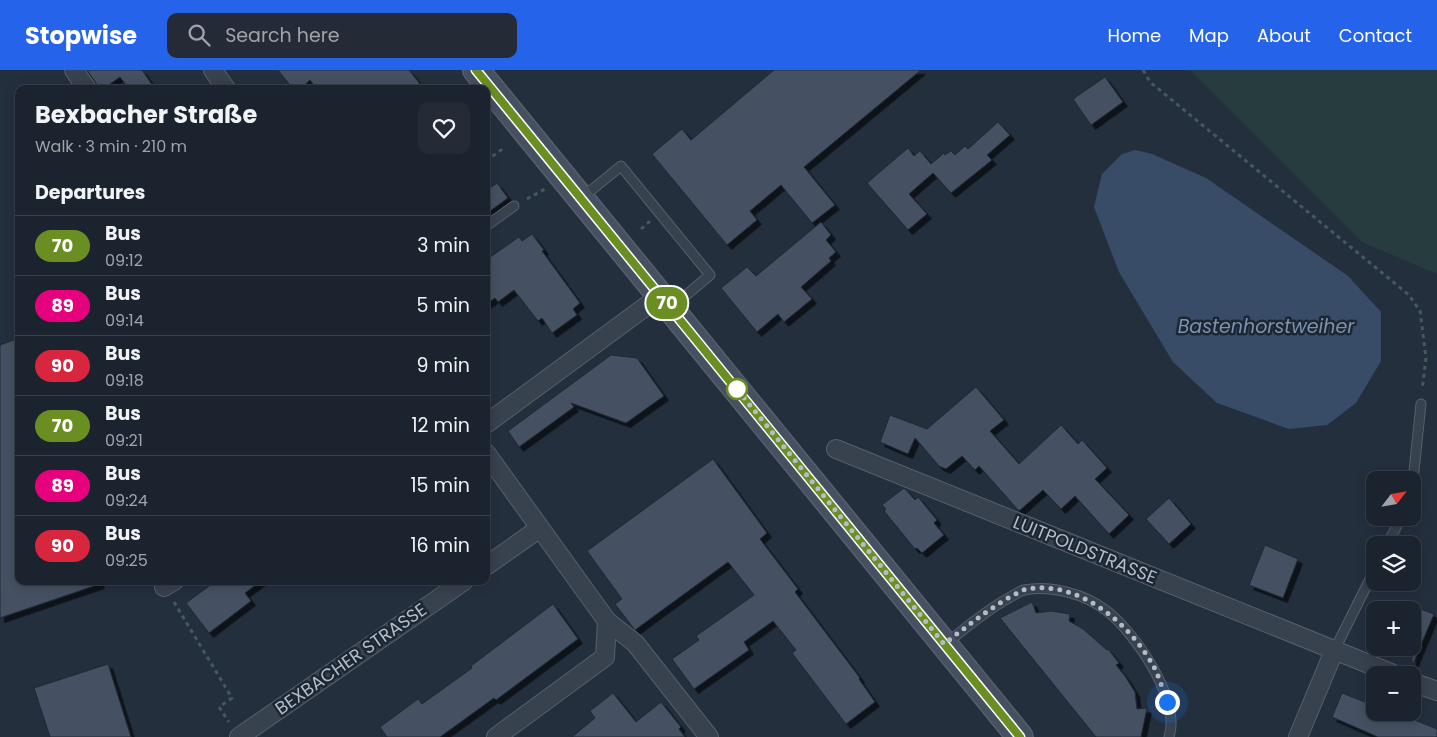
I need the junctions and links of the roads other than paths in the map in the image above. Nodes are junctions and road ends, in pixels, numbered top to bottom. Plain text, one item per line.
1 (213, 70) edge
2 (476, 70) edge
3 (76, 71) edge
4 (85, 85) edge
5 (223, 85) edge
6 (488, 85) edge
7 (490, 87) edge
8 (581, 199) junction
9 (514, 206) dead end
10 (490, 223) edge
11 (666, 302) junction
12 (1421, 404) road end
13 (490, 421) edge
14 (836, 449) dead end
15 (490, 459) edge
16 (1414, 471) edge
17 (540, 528) junction
18 (490, 563) edge
19 (458, 585) edge
20 (1366, 587) edge
21 (607, 620) junction
22 (944, 644) junction
23 (1334, 651) junction
24 (1373, 666) edge
25 (1421, 685) edge
26 (1437, 691) edge
27 (239, 737) edge
28 (496, 737) edge
29 (709, 737) edge
30 (1020, 737) edge
31 (1168, 737) edge
32 (1298, 737) edge

1 - 5 street
2 - 6 main road
3 - 4 street
7 - 8 main road
8 - 11 main road
8 - 11 lane
9 - 10 lane
11 - 13 street
11 - 22 main road
12 - 16 lane
14 - 23 street, LUITPOLDSTRASSE
15 - 17 street
17 - 18 street
17 - 21 street
19 - 27 street, BEXBACHER STRASSE
20 - 23 lane
21 - 28 street
21 - 29 street
22 - 30 main road
22 - 31 lane
23 - 24 street, LUITPOLDSTRASSE
23 - 32 street
25 - 26 street

